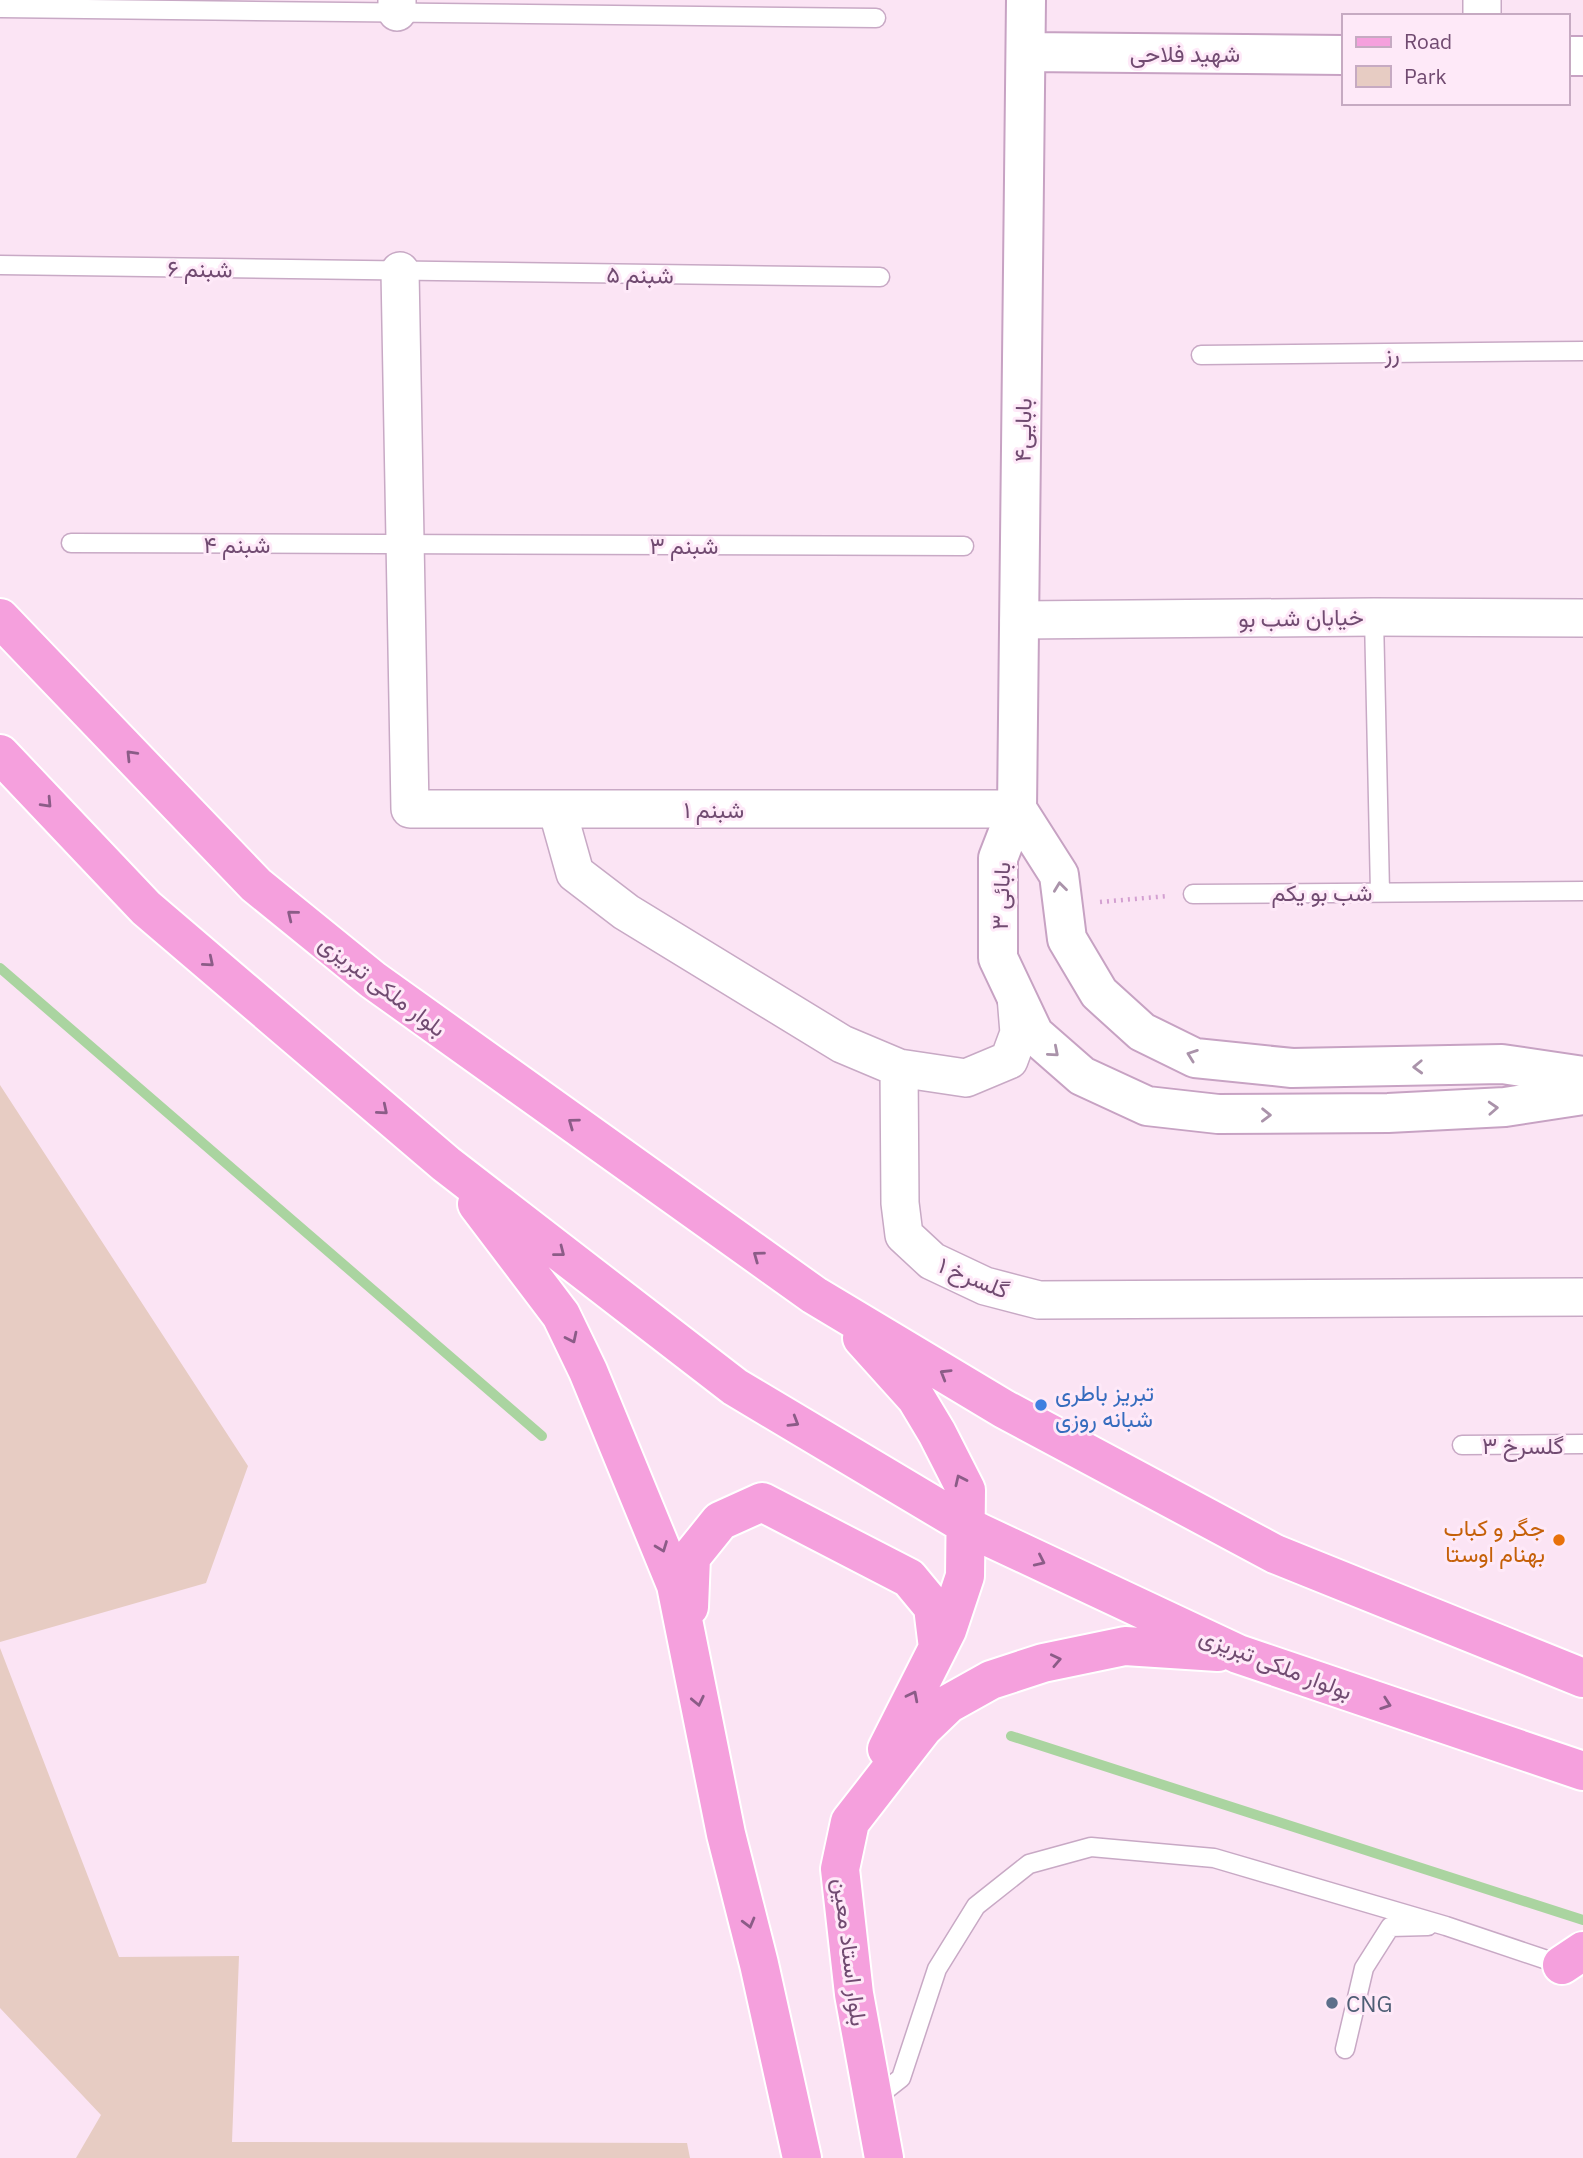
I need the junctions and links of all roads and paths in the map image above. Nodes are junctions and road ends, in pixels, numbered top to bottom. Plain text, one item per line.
1 (1026, 0) edge
2 (397, 6) edge
3 (0, 8) edge
4 (876, 18) dead end
5 (1026, 52) junction
6 (1342, 55) edge
7 (0, 265) edge
8 (400, 271) junction
9 (880, 277) dead end
10 (1583, 351) edge
11 (1201, 355) dead end
12 (71, 543) dead end
13 (404, 544) junction
14 (964, 545) dead end
15 (1374, 617) junction
16 (0, 618) edge
17 (1583, 618) edge
18 (1020, 620) junction
19 (0, 754) edge
20 (556, 809) junction
21 (1017, 809) junction
22 (1583, 891) edge
23 (1380, 892) junction
24 (1193, 894) joint
25 (1062, 906) junction
26 (1016, 996) junction
27 (900, 1068) junction
28 (1583, 1076) edge
29 (1583, 1096) edge
30 (446, 1164) junction
31 (1583, 1297) edge
32 (825, 1302) junction
33 (1583, 1444) edge
34 (1462, 1445) dead end
35 (686, 1641) junction
36 (937, 1648) junction
37 (1238, 1654) junction
38 (1583, 1678) edge
39 (1583, 1772) edge
40 (850, 1822) junction
41 (1446, 1926) junction
42 (1573, 1958) edge
43 (1345, 2049) dead end
44 (873, 2100) junction
45 (802, 2158) edge
46 (884, 2158) edge

1 - 5 main road, بابایی۴
2 - 3 lane
2 - 4 lane
5 - 6 main road, شهید فلاحی
5 - 18 main road, بابایی۴
7 - 8 lane, شبنم ۶
8 - 9 lane, شبنم ۵
8 - 13 street
10 - 11 lane, رز
12 - 13 lane, شبنم ۴
13 - 14 lane, شبنم ۳
13 - 20 street, شبنم ۱
15 - 17 street, خیابان شب بو
15 - 18 street, خیابان شب بو
15 - 23 lane
32 -> 16 main road, بلوار ملکى تبریزى
18 - 21 main road, بابایی۴
19 -> 30 main road
20 - 21 street, شبنم ۱
20 - 27 street
25 -> 21 main road, بابائی ۳
21 - 26 main road, بابائی ۳
22 - 23 lane, شب بو یکم
23 - 24 lane, شب بو یکم
24 - 25 path
28 -> 25 main road, بابائی ۳
26 - 27 street
26 -> 29 main road, بابائی ۳
27 - 31 street, گلسرخ ۱
30 -> 35 main road
30 -> 37 main road, بولوار ملکی تبریزی
36 -> 32 main road
38 -> 32 main road
33 - 34 lane, گلسرخ ۳
35 - 36 main road
35 -> 45 main road
40 -> 36 main road
37 -> 39 main road, بولوار ملکی تبریزی
40 -> 37 main road, بلوار استاد معین
40 - 44 main road, بلوار استاد معین
41 - 42 lane
41 - 43 lane
41 - 44 lane
44 - 46 main road, بلوار استاد معین

